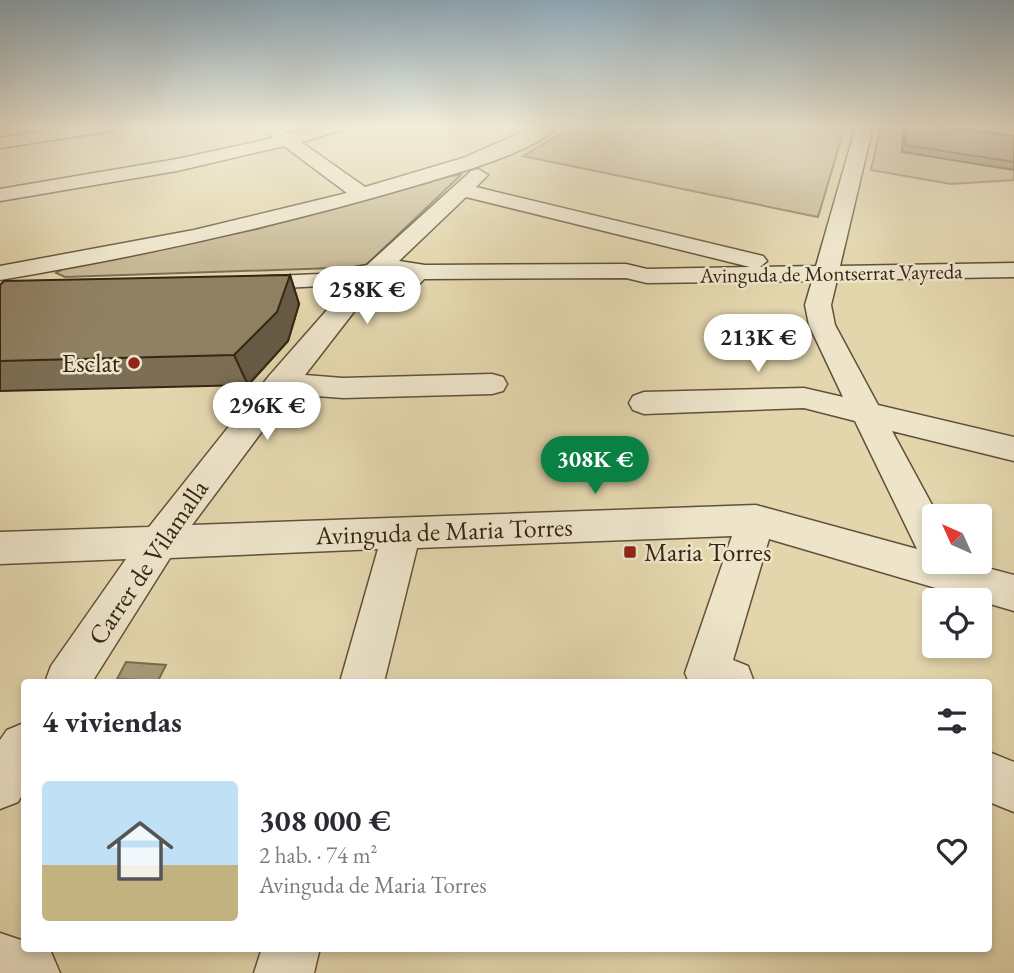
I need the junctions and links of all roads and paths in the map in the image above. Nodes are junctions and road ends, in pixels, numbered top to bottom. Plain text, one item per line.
1 (141, 171) edge
2 (331, 171) edge
3 (439, 171) edge
4 (471, 171) edge
5 (482, 171) edge
6 (853, 171) edge
7 (478, 174) junction
8 (462, 190) junction
9 (0, 195) edge
10 (363, 195) junction
11 (410, 261) junction
12 (63, 263) junction
13 (1014, 270) edge
14 (0, 273) edge
15 (827, 273) junction
16 (760, 274) junction
17 (647, 276) junction
18 (225, 284) edge
19 (0, 290) edge
20 (365, 290) junction
21 (280, 383) junction
22 (492, 384) dead end
23 (644, 402) dead end
24 (865, 412) junction
25 (1014, 449) edge
26 (755, 520) junction
27 (922, 522) edge
28 (402, 533) junction
29 (159, 542) junction
30 (0, 548) edge
31 (922, 556) edge
32 (973, 574) edge
33 (1014, 593) edge
34 (69, 679) edge
35 (363, 679) edge
36 (724, 679) edge
37 (21, 752) edge
38 (992, 778) edge
39 (0, 784) edge
40 (1014, 786) edge
41 (290, 952) edge
42 (0, 962) edge
43 (30, 973) edge
44 (284, 973) edge

1 - 9 street
2 - 10 street
3 - 10 street
4 - 7 street
5 - 7 street
6 - 15 street
7 - 8 street
8 - 11 street
8 - 16 street
10 - 12 street
11 - 17 street, Avinguda de Montserrat Vayreda
11 - 20 street, Carrer de Vilamalla
12 - 14 street
12 - 19 street
13 - 15 street, Avinguda de Montserrat Vayreda
15 - 16 street, Avinguda de Montserrat Vayreda
15 - 24 street
16 - 17 street, Avinguda de Montserrat Vayreda
17 - 20 street, Avinguda de Montserrat Vayreda
18 - 20 street, Avinguda de Montserrat Vayreda
20 - 21 street, Carrer de Vilamalla
21 - 22 street
21 - 29 street, Carrer de Vilamalla
23 - 24 street
24 - 25 street
24 - 27 street
26 - 28 street, Avinguda de Maria Torres
26 - 31 street, Avinguda de Maria Torres
26 - 36 street
28 - 29 street, Avinguda de Maria Torres
28 - 35 street
29 - 30 street, Avinguda de Maria Torres
29 - 34 street, Carrer de Vilamalla
32 - 33 street, Avinguda de Maria Torres
37 - 39 street
38 - 40 street
41 - 44 street
42 - 43 street

